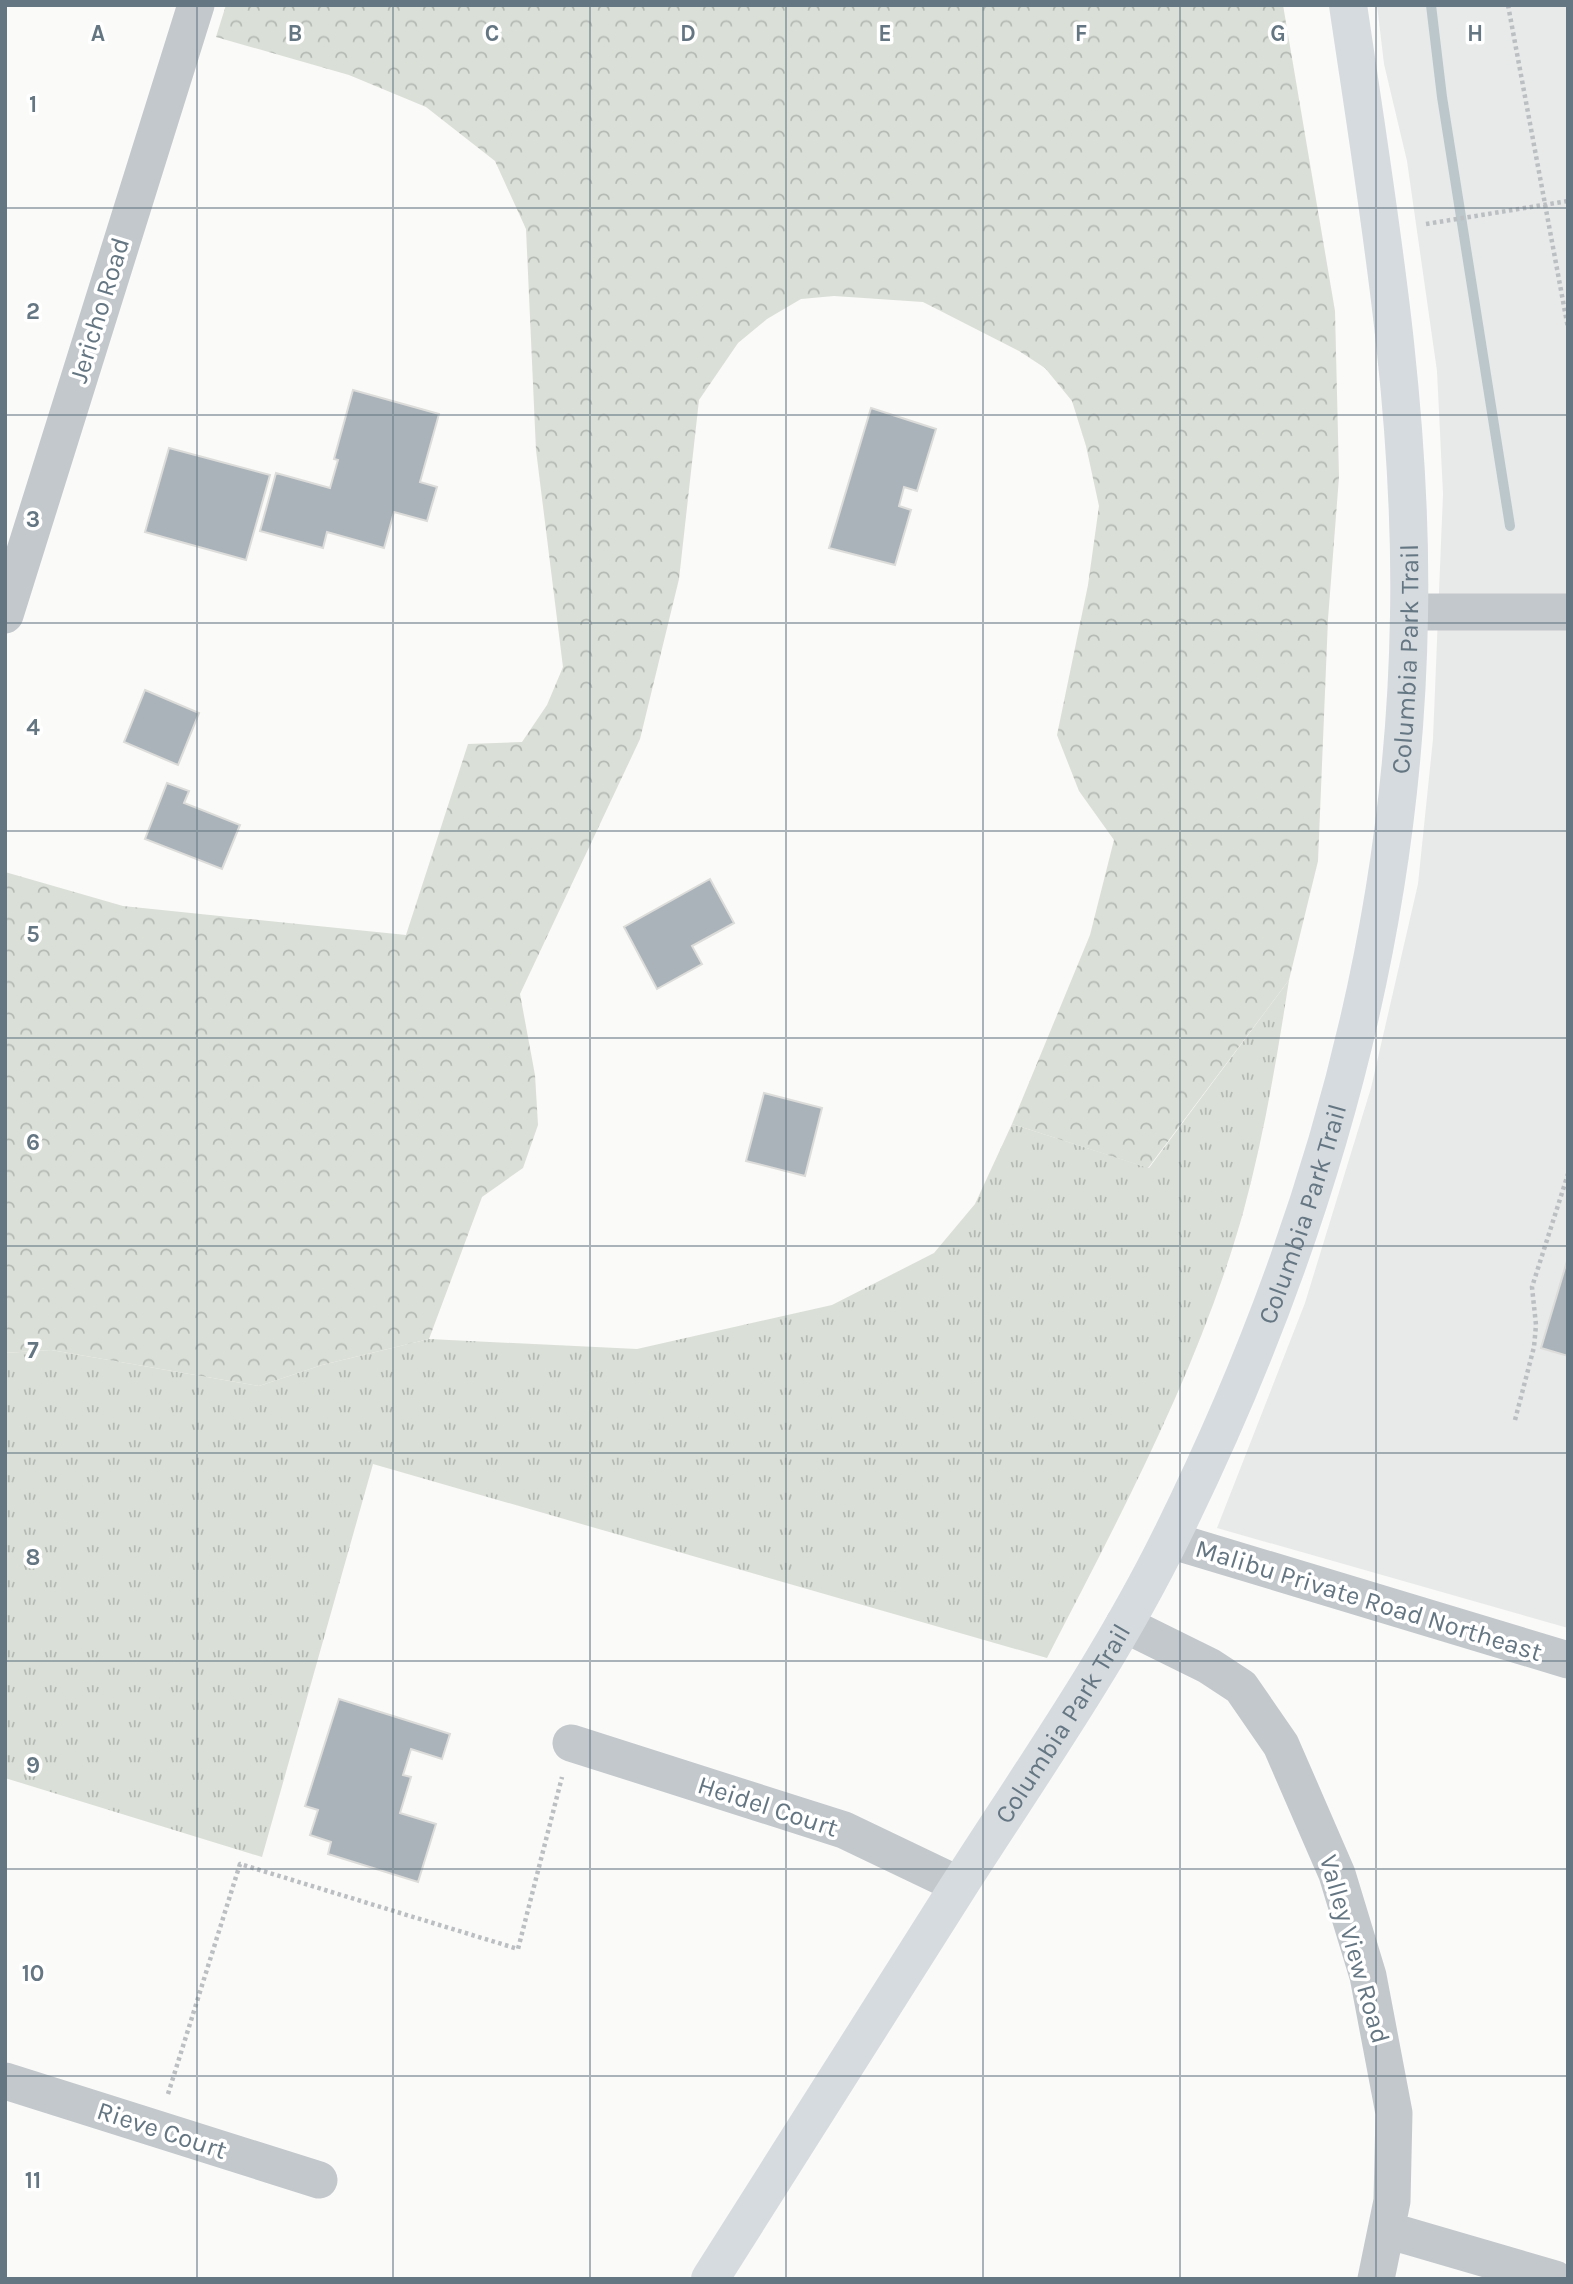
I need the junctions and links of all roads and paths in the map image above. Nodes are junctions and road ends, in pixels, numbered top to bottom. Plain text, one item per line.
1 (196, 5) edge
2 (1348, 5) edge
3 (1508, 5) edge
4 (1568, 201) edge
5 (1545, 206) junction
6 (1426, 224) dead end
7 (1568, 328) edge
8 (1409, 612) junction
9 (1568, 612) edge
10 (5, 615) edge
11 (1568, 1174) edge
12 (1515, 1420) dead end
13 (1170, 1540) junction
14 (1124, 1624) junction
15 (1568, 1660) edge
16 (571, 1743) joint
17 (959, 1885) junction
18 (5, 2081) edge
19 (158, 2129) junction
20 (319, 2180) dead end
21 (1387, 2230) junction
22 (710, 2279) edge
23 (1376, 2279) edge
24 (1555, 2279) edge

1 - 10 street, Jericho Road
2 - 8 main road, Columbia Park Trail
3 - 5 path
4 - 5 path
5 - 6 path
5 - 7 path
8 - 9 street
8 - 13 main road, Columbia Park Trail
11 - 12 path
13 - 14 main road, Columbia Park Trail
13 - 15 street, Malibu Private Road Northeast
14 - 17 main road, Columbia Park Trail
14 - 21 street, Valley View Road
16 - 17 street, Heidel Court
16 - 19 path
17 - 22 main road, Columbia Park Trail
18 - 19 street, Rieve Court
19 - 20 street, Rieve Court
21 - 23 street, Valley View Road
21 - 24 street

